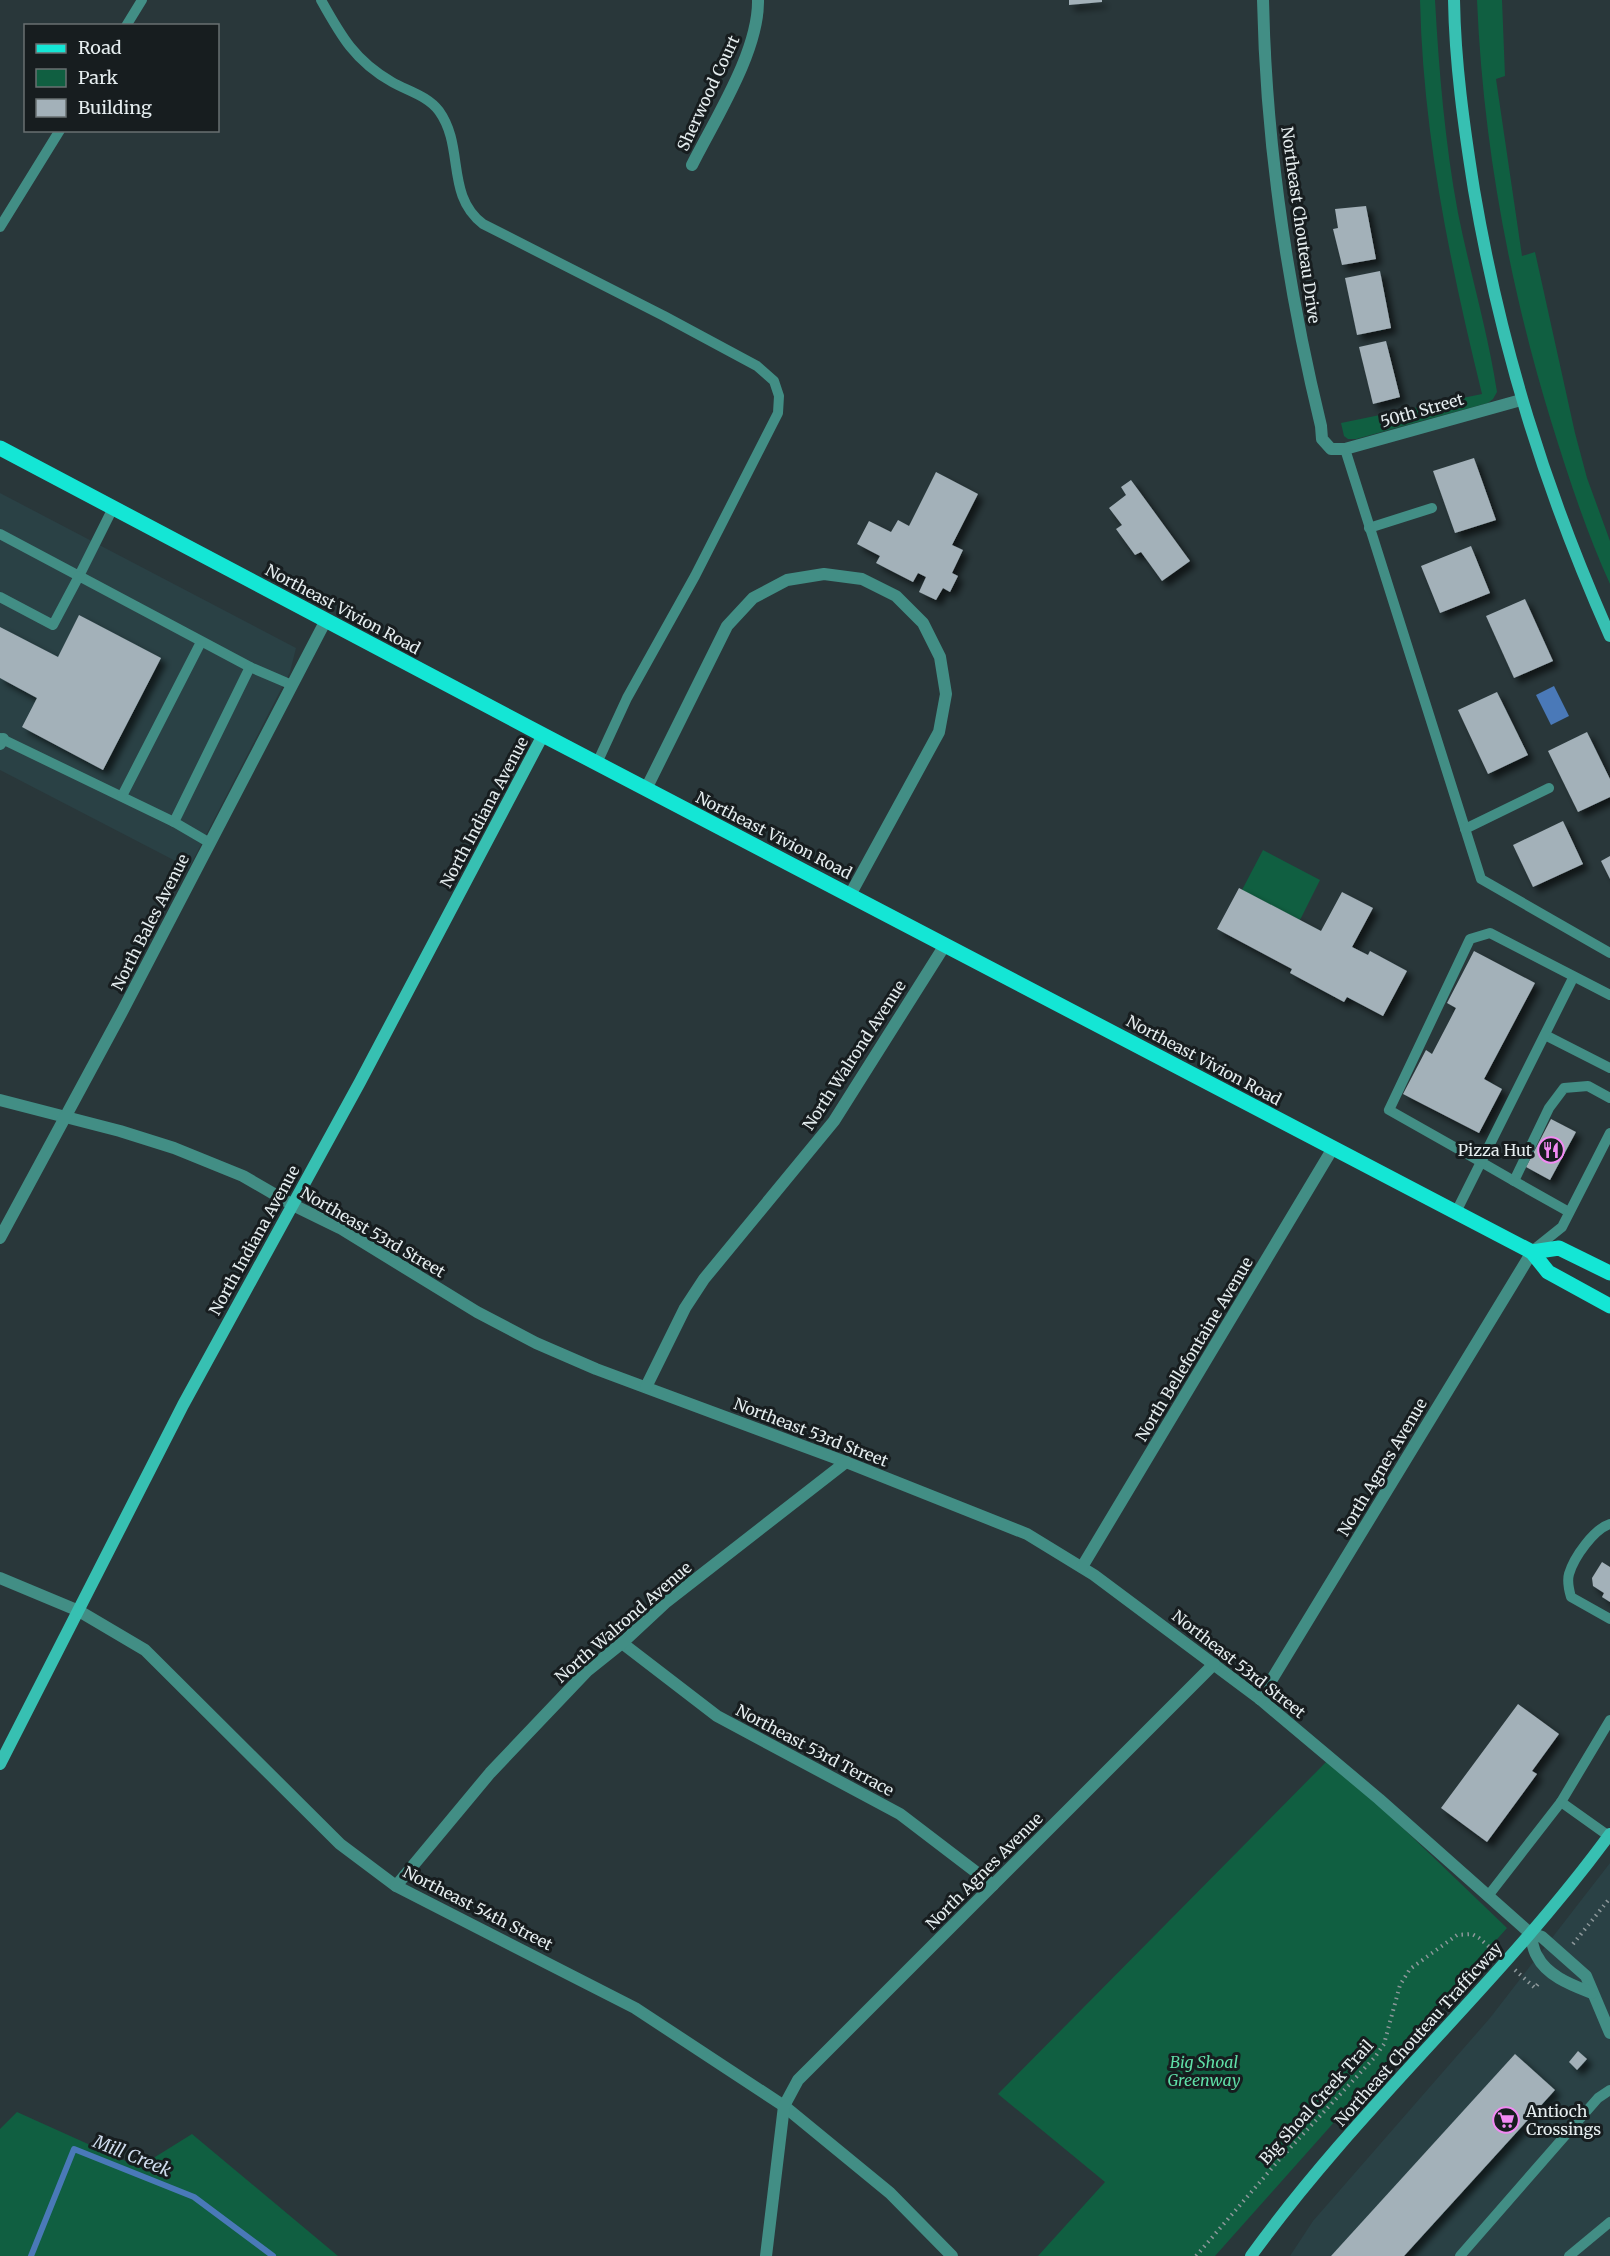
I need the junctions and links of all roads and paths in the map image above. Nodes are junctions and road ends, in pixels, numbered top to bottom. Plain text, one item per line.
1 (142, 0) edge
2 (321, 0) edge
3 (758, 0) edge
4 (1263, 0) edge
5 (1454, 0) edge
6 (127, 24) edge
7 (59, 132) edge
8 (692, 165) dead end
9 (0, 227) edge
10 (1521, 400) junction
11 (0, 448) edge
12 (1331, 449) joint
13 (1344, 449) junction
14 (113, 508) junction
15 (1432, 508) dead end
16 (1369, 528) junction
17 (0, 534) edge
18 (79, 576) junction
19 (0, 597) edge
20 (326, 620) junction
21 (1610, 636) edge
22 (201, 642) junction
23 (249, 668) junction
24 (292, 685) junction
25 (543, 735) junction
26 (1, 740) edge
27 (597, 763) junction
28 (646, 789) junction
29 (1549, 789) dead end
30 (122, 796) junction
31 (174, 822) junction
32 (1465, 829) junction
33 (210, 843) junction
34 (850, 895) junction
35 (945, 945) junction
36 (1610, 953) edge
37 (1573, 978) junction
38 (1610, 995) edge
39 (1545, 1035) junction
40 (1610, 1068) edge
41 (1610, 1098) edge
42 (0, 1100) edge
43 (65, 1117) junction
44 (1610, 1133) edge
45 (1333, 1148) junction
46 (1481, 1161) junction
47 (1514, 1181) junction
48 (293, 1204) junction
49 (1456, 1212) junction
50 (1569, 1212) junction
51 (0, 1238) edge
52 (1532, 1252) junction
53 (1610, 1273) edge
54 (1610, 1306) edge
55 (646, 1387) junction
56 (846, 1462) junction
57 (1610, 1524) edge
58 (1082, 1567) junction
59 (0, 1578) edge
60 (79, 1611) junction
61 (1610, 1619) edge
62 (622, 1644) junction
63 (1214, 1664) junction
64 (1260, 1699) junction
65 (1610, 1719) edge
66 (0, 1764) edge
67 (1561, 1802) junction
68 (1610, 1836) edge
69 (993, 1885) junction
70 (396, 1886) junction
71 (1488, 1896) junction
72 (1610, 1898) edge
73 (1530, 1933) junction
74 (1571, 1946) dead end
75 (1491, 1949) dead end
76 (1542, 1979) dead end
77 (1526, 1980) dead end
78 (1592, 1993) junction
79 (1610, 2033) edge
80 (1610, 2090) edge
81 (784, 2106) junction
82 (1610, 2222) edge
83 (766, 2256) edge
84 (952, 2256) edge
85 (1196, 2256) edge
86 (1251, 2256) edge
87 (1460, 2256) edge
88 (1569, 2256) edge

1 - 6 lane
2 - 27 lane
3 - 8 street, Sherwood Court
4 - 12 street, Northeast Chouteau Drive
5 - 10 main road
7 - 9 lane
10 - 13 street, 50th Street
10 - 21 main road
11 - 14 main road, Northeast Vivion Road
12 - 13 street, 50th Street
13 - 16 lane
14 - 18 lane
14 - 20 main road, Northeast Vivion Road
15 - 16 lane
16 - 32 lane
17 - 18 lane
18 - 19 lane
18 - 22 lane
20 - 24 street, North Bales Avenue
20 - 25 main road, Northeast Vivion Road
22 - 23 lane
22 - 30 lane
23 - 24 lane
23 - 31 lane
24 - 33 street, North Bales Avenue
25 - 27 main road, Northeast Vivion Road
25 - 48 main road, North Indiana Avenue
26 - 30 lane
27 - 28 main road, Northeast Vivion Road
28 - 34 main road, Northeast Vivion Road
28 - 34 street
29 - 32 lane
30 - 31 lane
31 - 33 lane
32 - 36 lane
33 - 43 street, North Bales Avenue
34 - 35 main road, Northeast Vivion Road
35 - 45 main road, Northeast Vivion Road
35 - 55 street, North Walrond Avenue
37 - 38 lane
37 - 39 lane
37 - 46 lane
39 - 40 lane
39 - 46 lane
41 - 47 lane
42 - 43 street, Northeast 53rd Street
43 - 48 street, Northeast 53rd Street
43 - 51 street, North Bales Avenue
44 - 50 lane
45 - 49 main road, Northeast Vivion Road
45 - 58 street, North Bellefontaine Avenue
46 - 47 lane
46 - 49 lane
47 - 50 lane
48 - 55 street, Northeast 53rd Street
48 - 60 main road, North Indiana Avenue
49 - 52 main road, Northeast Vivion Road
50 - 52 lane
52 - 53 main road
52 - 54 main road, Northeast Vivion Road
52 - 64 street, North Agnes Avenue
55 - 56 street, Northeast 53rd Street
56 - 58 street, Northeast 53rd Street
56 - 62 street, North Walrond Avenue
57 - 61 lane
58 - 63 street, Northeast 53rd Street
59 - 60 street, Northeast 54th Street
60 - 66 main road, North Indiana Avenue
60 - 70 street, Northeast 54th Street
62 - 69 street, Northeast 53rd Terrace
62 - 70 street, North Walrond Avenue
63 - 64 street, Northeast 53rd Street
63 - 69 street, North Agnes Avenue
64 - 71 street, Northeast 53rd Street
65 - 67 lane
67 - 68 lane
67 - 71 lane
68 - 73 main road, Northeast Chouteau Trafficway
69 - 81 street, North Agnes Avenue
70 - 81 street, Northeast 54th Street
71 - 73 street, Northeast 53rd Street
72 - 74 path
73 - 78 street, Northeast 53rd Street
73 - 78 street, Northeast 53rd Street
73 - 86 main road, Northeast Chouteau Trafficway
75 - 85 path, Big Shoal Creek Trail
76 - 77 path
78 - 79 street, Northeast 53rd Street
80 - 87 lane
81 - 83 street
81 - 84 street, Northeast 54th Street
82 - 88 lane

